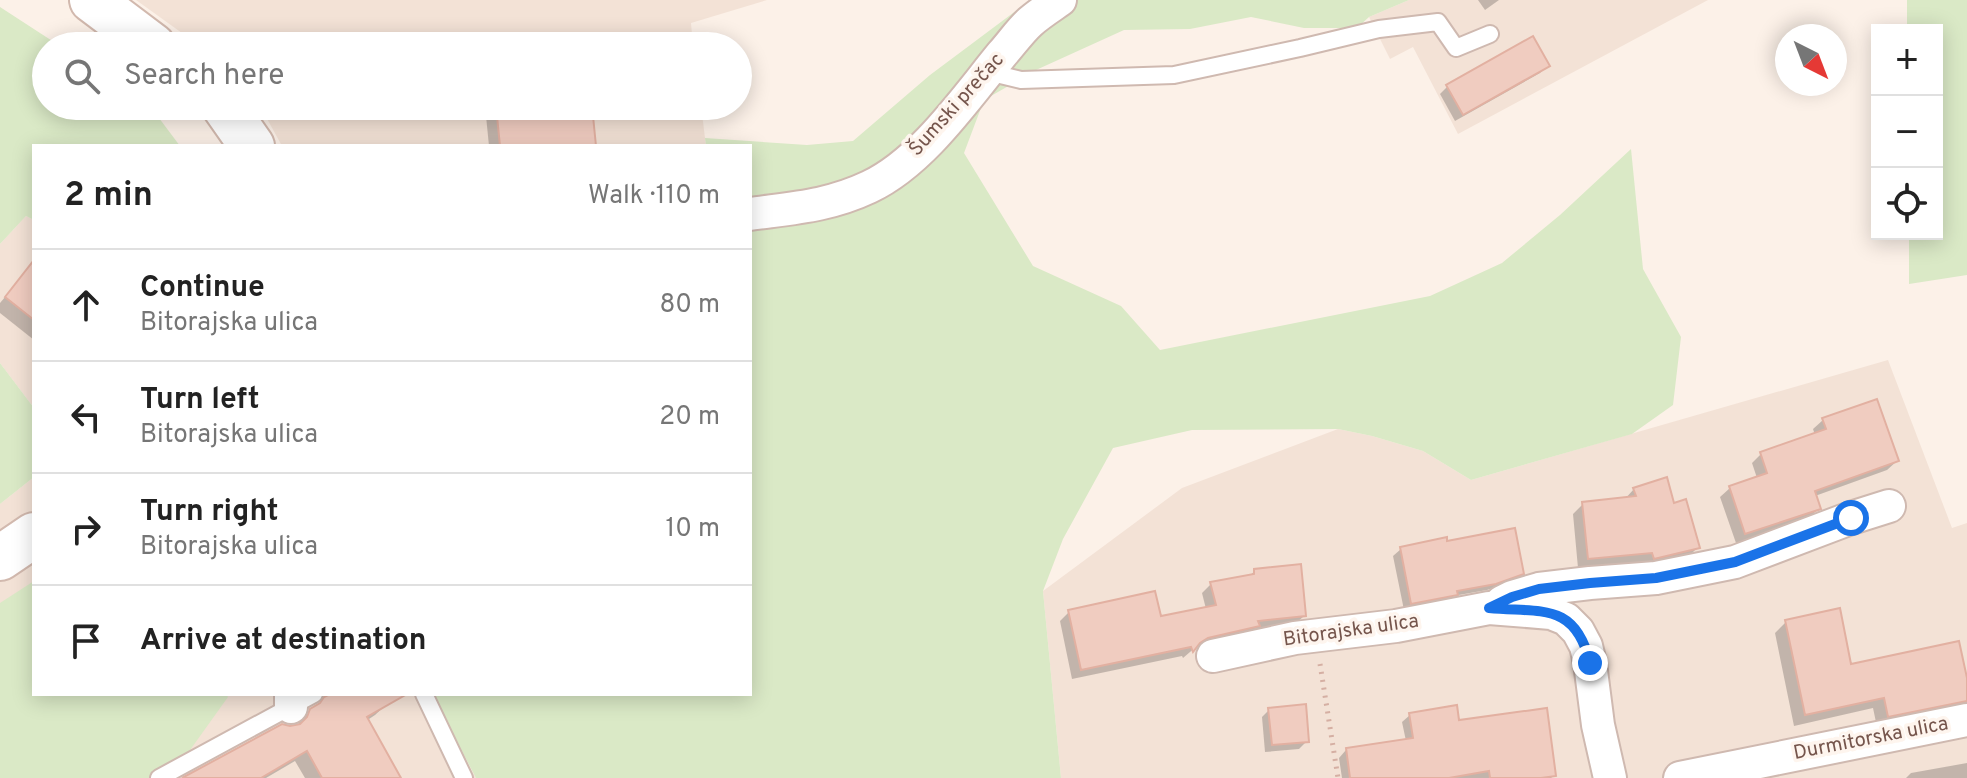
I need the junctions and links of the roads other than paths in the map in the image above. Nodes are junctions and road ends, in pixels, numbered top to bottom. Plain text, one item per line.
1 (92, 0) edge
2 (1060, 0) edge
3 (134, 32) edge
4 (1490, 34) dead end
5 (988, 72) junction
6 (234, 120) edge
7 (251, 144) edge
8 (752, 214) edge
9 (1889, 506) dead end
10 (32, 536) edge
11 (0, 558) edge
12 (1489, 608) junction
13 (1213, 656) dead end
14 (425, 696) edge
15 (299, 698) edge
16 (1967, 720) edge
17 (159, 778) edge
18 (464, 778) edge
19 (1610, 778) edge
20 (1680, 778) edge

1 - 3 street
2 - 5 street, Šumski prečac
4 - 5 lane
5 - 8 street, Šumski prečac
6 - 7 street
9 - 12 street, Bitorajska ulica
10 - 11 street
12 - 13 street, Bitorajska ulica
12 - 19 street, Bitorajska ulica
14 - 18 lane
15 - 17 lane
16 - 20 street, Durmitorska ulica

